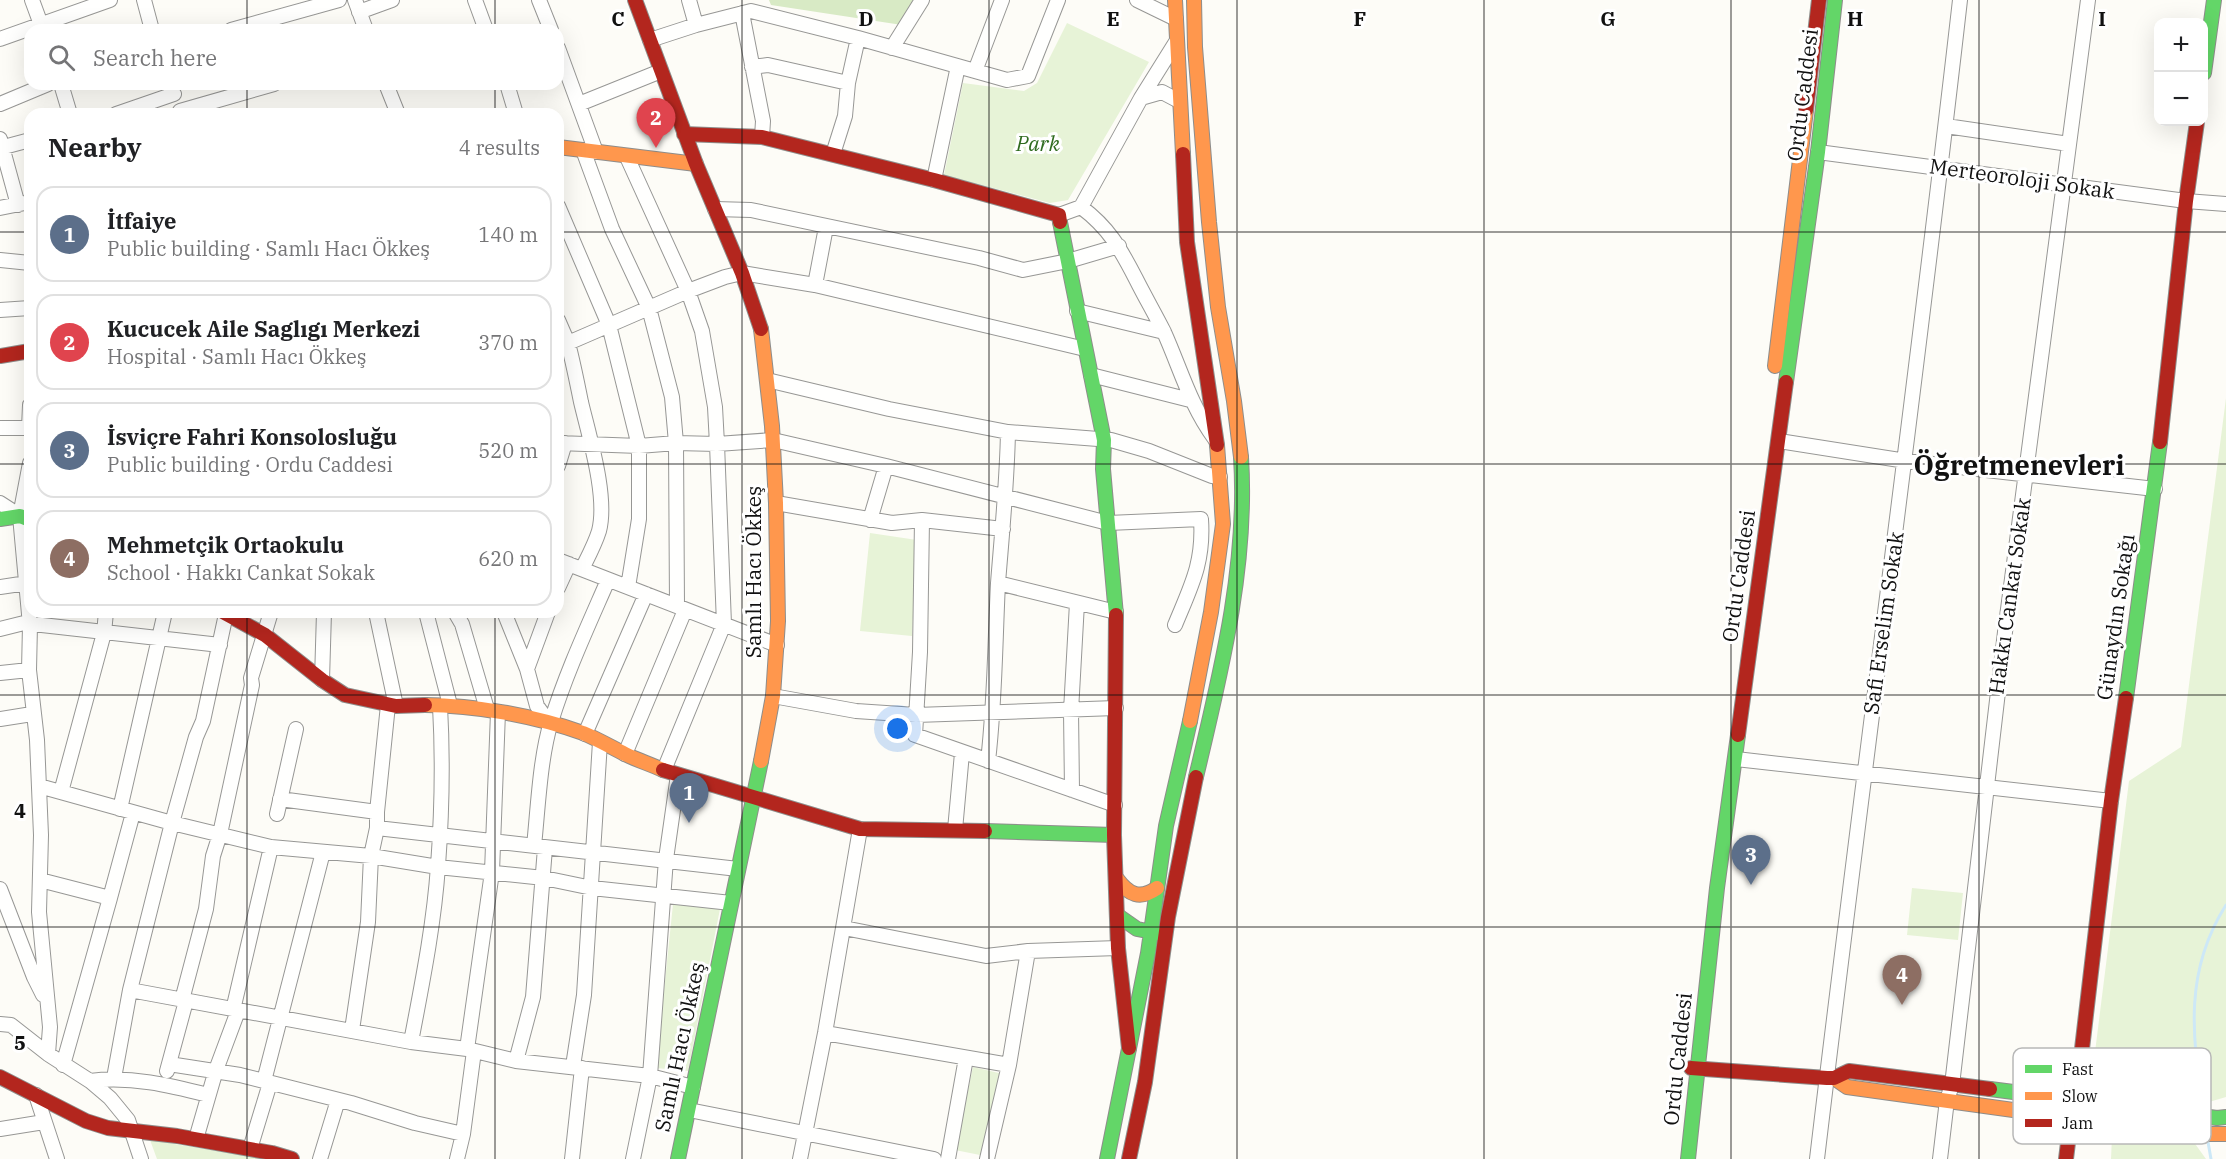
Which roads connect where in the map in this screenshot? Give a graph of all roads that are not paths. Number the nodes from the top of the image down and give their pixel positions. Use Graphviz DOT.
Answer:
graph roads {
  1 [pos="32,0"];
  2 [pos="110,0"];
  3 [pos="144,0"];
  4 [pos="339,0"];
  5 [pos="392,0"];
  6 [pos="475,0"];
  7 [pos="539,0"];
  8 [pos="635,0"];
  9 [pos="689,0"];
  10 [pos="922,0"];
  11 [pos="1002,0"];
  12 [pos="1058,0"];
  13 [pos="1175,0"];
  14 [pos="1194,0"];
  15 [pos="1819,0"];
  16 [pos="1835,0"];
  17 [pos="1960,0"];
  18 [pos="2088,0"];
  19 [pos="2214,0"];
  20 [pos="1144,2"];
  21 [pos="357,6"];
  22 [pos="747,8"];
  23 [pos="1176,19"];
  24 [pos="41,24"];
  25 [pos="50,24"];
  26 [pos="150,24"];
  27 [pos="253,24"];
  28 [pos="364,24"];
  29 [pos="484,24"];
  30 [pos="549,24"];
  31 [pos="696,25"];
  32 [pos="24,32"];
  33 [pos="858,38"];
  34 [pos="0,39"];
  35 [pos="650,40"];
  36 [pos="1176,42"];
  37 [pos="892,48"];
  38 [pos="564,64"];
  39 [pos="958,66"];
  40 [pos="752,67"];
  41 [pos="975,70"];
  42 [pos="661,71"];
  43 [pos="2204,72"];
  44 [pos="848,83"];
  45 [pos="34,90"];
  46 [pos="63,90"];
  47 [pos="170,90"];
  48 [pos="172,90"];
  49 [pos="254,90"];
  50 [pos="388,90"];
  51 [pos="509,90"];
  52 [pos="1141,98"];
  53 [pos="1179,101"];
  54 [pos="0,104"];
  55 [pos="579,104"];
  56 [pos="68,108"];
  57 [pos="129,108"];
  58 [pos="179,108"];
  59 [pos="194,108"];
  60 [pos="396,108"];
  61 [pos="514,108"];
  62 [pos="1946,126"];
  63 [pos="2196,126"];
  64 [pos="684,134"];
  65 [pos="762,137"];
  66 [pos="24,141"];
  67 [pos="2069,144"];
  68 [pos="1,145"];
  69 [pos="564,148"];
  70 [pos="590,151"];
  71 [pos="1818,152"];
  72 [pos="833,154"];
  73 [pos="627,157"];
  74 [pos="696,164"];
  75 [pos="1941,168"];
  76 [pos="934,180"];
  77 [pos="2064,184"];
  78 [pos="2186,201"];
  79 [pos="24,204"];
  80 [pos="2226,204"];
  81 [pos="1081,207"];
  82 [pos="0,208"];
  83 [pos="715,209"];
  84 [pos="1059,215"];
  85 [pos="564,220"];
  86 [pos="826,227"];
  87 [pos="1119,246"];
  88 [pos="0,260"];
  89 [pos="1068,261"];
  90 [pos="24,262"];
  91 [pos="742,273"];
  92 [pos="815,285"];
  93 [pos="688,291"];
  94 [pos="24,308"];
  95 [pos="649,308"];
  96 [pos="0,310"];
  97 [pos="1077,311"];
  98 [pos="609,325"];
  99 [pos="1164,332"];
  100 [pos="564,344"];
  101 [pos="564,347"];
  102 [pos="1085,349"];
  103 [pos="24,352"];
  104 [pos="0,356"];
  105 [pos="1091,375"];
  106 [pos="768,380"];
  107 [pos="1190,400"];
  108 [pos="0,428"];
  109 [pos="24,428"];
  110 [pos="1008,432"];
  111 [pos="773,440"];
  112 [pos="1104,440"];
  113 [pos="1216,441"];
  114 [pos="1779,441"];
  115 [pos="564,443"];
  116 [pos="676,443"];
  117 [pos="592,444"];
  118 [pos="717,444"];
  119 [pos="639,446"];
  120 [pos="1906,461"];
  121 [pos="886,466"];
  122 [pos="2026,475"];
  123 [pos="1220,477"];
  124 [pos="2155,489"];
  125 [pos="1006,497"];
  126 [pos="0,503"];
  127 [pos="776,503"];
  128 [pos="24,517"];
  129 [pos="24,518"];
  130 [pos="0,519"];
  131 [pos="870,520"];
  132 [pos="922,520"];
  133 [pos="1108,524"];
  134 [pos="1003,529"];
  135 [pos="564,562"];
  136 [pos="582,570"];
  137 [pos="608,580"];
  138 [pos="24,583"];
  139 [pos="999,583"];
  140 [pos="0,586"];
  141 [pos="628,587"];
  142 [pos="646,594"];
  143 [pos="1077,603"];
  144 [pos="681,608"];
  145 [pos="1116,612"];
  146 [pos="30,618"];
  147 [pos="105,618"];
  148 [pos="164,618"];
  149 [pos="224,618"];
  150 [pos="234,618"];
  151 [pos="269,618"];
  152 [pos="324,618"];
  153 [pos="377,618"];
  154 [pos="427,618"];
  155 [pos="458,618"];
  156 [pos="506,618"];
  157 [pos="546,618"];
  158 [pos="724,624"];
  159 [pos="30,625"];
  160 [pos="1175,625"];
  161 [pos="0,629"];
  162 [pos="104,633"];
  163 [pos="265,635"];
  164 [pos="160,637"];
  165 [pos="220,645"];
  166 [pos="777,645"];
  167 [pos="526,669"];
  168 [pos="29,670"];
  169 [pos="0,673"];
  170 [pos="322,680"];
  171 [pos="773,696"];
  172 [pos="392,705"];
  173 [pos="445,706"];
  174 [pos="1116,708"];
  175 [pos="493,710"];
  176 [pos="1071,711"];
  177 [pos="994,713"];
  178 [pos="32,714"];
  179 [pos="916,715"];
  180 [pos="0,718"];
  181 [pos="550,724"];
  182 [pos="296,729"];
  183 [pos="585,734"];
  184 [pos="600,742"];
  185 [pos="962,753"];
  186 [pos="625,754"];
  187 [pos="1736,759"];
  188 [pos="988,761"];
  189 [pos="664,770"];
  190 [pos="1864,772"];
  191 [pos="678,775"];
  192 [pos="39,786"];
  193 [pos="1986,787"];
  194 [pos="1072,790"];
  195 [pos="61,792"];
  196 [pos="754,797"];
  197 [pos="280,800"];
  198 [pos="2110,801"];
  199 [pos="1115,805"];
  200 [pos="127,811"];
  201 [pos="376,812"];
  202 [pos="277,814"];
  203 [pos="172,823"];
  204 [pos="377,828"];
  205 [pos="861,829"];
  206 [pos="955,830"];
  207 [pos="220,834"];
  208 [pos="439,834"];
  209 [pos="1114,835"];
  210 [pos="493,840"];
  211 [pos="271,847"];
  212 [pos="540,847"];
  213 [pos="592,851"];
  214 [pos="324,852"];
  215 [pos="371,856"];
  216 [pos="666,860"];
  217 [pos="438,867"];
  218 [pos="738,868"];
  219 [pos="492,872"];
  220 [pos="544,878"];
  221 [pos="1117,879"];
  222 [pos="40,880"];
  223 [pos="592,888"];
  224 [pos="1157,888"];
  225 [pos="0,889"];
  226 [pos="664,894"];
  227 [pos="110,898"];
  228 [pos="731,903"];
  229 [pos="1117,915"];
  230 [pos="844,928"];
  231 [pos="1151,932"];
  232 [pos="1166,934"];
  233 [pos="1118,948"];
  234 [pos="1028,951"];
  235 [pos="130,990"];
  236 [pos="184,1000"];
  237 [pos="46,1002"];
  238 [pos="236,1010"];
  239 [pos="279,1018"];
  240 [pos="0,1024"];
  241 [pos="352,1030"];
  242 [pos="825,1034"];
  243 [pos="411,1042"];
  244 [pos="1129,1048"];
  245 [pos="2082,1048"];
  246 [pos="470,1050"];
  247 [pos="48,1054"];
  248 [pos="966,1058"];
  249 [pos="516,1061"];
  250 [pos="169,1064"];
  251 [pos="63,1065"];
  252 [pos="1009,1065"];
  253 [pos="577,1067"];
  254 [pos="1696,1068"];
  255 [pos="216,1070"];
  256 [pos="650,1076"];
  257 [pos="0,1077"];
  258 [pos="114,1078"];
  259 [pos="1830,1078"];
  260 [pos="90,1081"];
  261 [pos="267,1082"];
  262 [pos="163,1084"];
  263 [pos="1952,1085"];
  264 [pos="693,1087"];
  265 [pos="2013,1092"];
  266 [pos="36,1095"];
  267 [pos="208,1095"];
  268 [pos="338,1100"];
  269 [pos="1947,1100"];
  270 [pos="689,1110"];
  271 [pos="2013,1110"];
  272 [pos="2211,1116"];
  273 [pos="2226,1117"];
  274 [pos="44,1122"];
  275 [pos="0,1129"];
  276 [pos="132,1131"];
  277 [pos="463,1134"];
  278 [pos="806,1134"];
  279 [pos="196,1139"];
  280 [pos="2068,1144"];
  281 [pos="250,1149"];
  282 [pos="57,1159"];
  283 [pos="141,1159"];
  284 [pos="292,1159"];
  285 [pos="320,1159"];
  286 [pos="456,1159"];
  287 [pos="573,1159"];
  288 [pos="633,1159"];
  289 [pos="678,1159"];
  290 [pos="800,1159"];
  291 [pos="934,1159"];
  292 [pos="948,1159"];
  293 [pos="987,1159"];
  294 [pos="1107,1159"];
  295 [pos="1129,1159"];
  296 [pos="1680,1159"];
  297 [pos="1688,1159"];
  298 [pos="1817,1159"];
  299 [pos="1940,1159"];
  300 [pos="2066,1159"];
  1 -- 24 [label="street"];
  2 -- 25 [label="street"];
  3 -- 26 [label="street"];
  4 -- 27 [label="street"];
  5 -- 21 [label="street"];
  6 -- 29 [label="street"];
  7 -- 30 [label="street"];
  8 -- 35 [label="street, Samlı Hacı Ökkeş"];
  9 -- 31 [label="street"];
  10 -- 37 [label="street"];
  11 -- 41 [label="street"];
  12 -- 41 [label="street"];
  13 -- 23 [label="street"];
  14 -- 232 [label="street"];
  15 -- 254 [label="street, Ordu Caddesi"];
  16 -- 71 [label="street, Ordu Caddesi"];
  17 -- 62 [label="street, Safi Erselim Sokak"];
  18 -- 67 [label="street, Hakkı Cankat Sokak"];
  19 -- 43 [label="street"];
  20 -- 23 [label="street"];
  21 -- 28 [label="street"];
  22 -- 31 [label="street"];
  22 -- 33 [label="street"];
  22 -- 40 [label="street"];
  23 -- 36 [label="street"];
  31 -- 35 [label="street"];
  32 -- 34 [label="street"];
  33 -- 37 [label="street"];
  33 -- 44 [label="street"];
  35 -- 42 [label="street, Samlı Hacı Ökkeş"];
  36 -- 52 [label="street"];
  36 -- 53 [label="street"];
  37 -- 39 [label="street"];
  38 -- 55 [label="street"];
  39 -- 41 [label="street"];
  39 -- 76 [label="street"];
  40 -- 44 [label="street"];
  40 -- 65 [label="street"];
  42 -- 55 [label="street"];
  42 -- 64 [label="street, Samlı Hacı Ökkeş"];
  44 -- 72 [label="street"];
  45 -- 54 [label="street"];
  46 -- 56 [label="street"];
  47 -- 57 [label="street"];
  48 -- 58 [label="street"];
  49 -- 59 [label="street"];
  50 -- 60 [label="street"];
  51 -- 61 [label="street"];
  52 -- 53 [label="street"];
  52 -- 81 [label="street"];
  53 -- 113 [label="street"];
  55 -- 70 [label="street"];
  62 -- 67 [label="street"];
  62 -- 75 [label="street, Safi Erselim Sokak"];
  63 -- 78 [label="street, Günaydın Sokağı"];
  64 -- 65 [label="street"];
  64 -- 74 [label="street, Samlı Hacı Ökkeş"];
  65 -- 72 [label="street"];
  66 -- 68 [label="street"];
  67 -- 77 [label="street, Hakkı Cankat Sokak"];
  68 -- 79 [label="street"];
  69 -- 70 [label="street"];
  70 -- 73 [label="street"];
  70 -- 95 [label="street"];
  71 -- 75 [label="street, Merteoroloji Sokak"];
  71 -- 114 [label="street, Ordu Caddesi"];
  72 -- 76 [label="street"];
  73 -- 74 [label="street"];
  73 -- 93 [label="street"];
  74 -- 83 [label="street, Samlı Hacı Ökkeş"];
  75 -- 77 [label="street, Merteoroloji Sokak"];
  75 -- 120 [label="street, Safi Erselim Sokak"];
  76 -- 84 [label="street"];
  77 -- 78 [label="street, Merteoroloji Sokak"];
  77 -- 122 [label="street, Hakkı Cankat Sokak"];
  78 -- 80 [label="street, Merteoroloji Sokak"];
  78 -- 124 [label="street, Günaydın Sokağı"];
  79 -- 82 [label="street"];
  81 -- 84 [label="street"];
  81 -- 87 [label="street"];
  83 -- 86 [label="street"];
  83 -- 91 [label="street, Samlı Hacı Ökkeş"];
  84 -- 89 [label="street"];
  85 -- 98 [label="street"];
  86 -- 89 [label="street"];
  86 -- 92 [label="street"];
  87 -- 89 [label="street"];
  87 -- 99 [label="street"];
  88 -- 90 [label="street"];
  89 -- 97 [label="street"];
  91 -- 92 [label="street"];
  91 -- 93 [label="street"];
  91 -- 106 [label="street, Samlı Hacı Ökkeş"];
  92 -- 102 [label="street"];
  93 -- 95 [label="street"];
  93 -- 118 [label="street"];
  94 -- 96 [label="street"];
  95 -- 98 [label="street"];
  95 -- 116 [label="street"];
  97 -- 99 [label="street"];
  97 -- 102 [label="street"];
  98 -- 100 [label="street"];
  98 -- 119 [label="street"];
  99 -- 107 [label="street"];
  101 -- 117 [label="street"];
  102 -- 105 [label="street"];
  103 -- 104 [label="street"];
  105 -- 107 [label="street"];
  105 -- 112 [label="street"];
  106 -- 110 [label="street"];
  106 -- 111 [label="street, Samlı Hacı Ökkeş"];
  107 -- 113 [label="street"];
  108 -- 109 [label="street"];
  110 -- 112 [label="street"];
  110 -- 125 [label="street"];
  111 -- 118 [label="street"];
  111 -- 121 [label="street"];
  111 -- 127 [label="street, Samlı Hacı Ökkeş"];
  112 -- 123 [label="street"];
  112 -- 133 [label="street"];
  113 -- 123 [label="street"];
  114 -- 120 [label="street"];
  114 -- 187 [label="street, Ordu Caddesi"];
  115 -- 117 [label="street"];
  116 -- 118 [label="street"];
  116 -- 119 [label="street"];
  116 -- 144 [label="street"];
  117 -- 119 [label="street"];
  117 -- 136 [label="street"];
  118 -- 158 [label="street"];
  119 -- 141 [label="street"];
  120 -- 122 [label="street"];
  120 -- 190 [label="street, Safi Erselim Sokak"];
  121 -- 125 [label="street"];
  121 -- 131 [label="street"];
  122 -- 124 [label="street"];
  122 -- 193 [label="street, Hakkı Cankat Sokak"];
  123 -- 224 [label="street"];
  124 -- 198 [label="street, Günaydın Sokağı"];
  125 -- 133 [label="street"];
  125 -- 134 [label="street"];
  126 -- 128 [label="street"];
  127 -- 131 [label="street"];
  127 -- 166 [label="street, Samlı Hacı Ökkeş"];
  129 -- 130 [label="street"];
  131 -- 132 [label="street"];
  132 -- 134 [label="street"];
  132 -- 179 [label="street"];
  133 -- 145 [label="street"];
  133 -- 160 [label="street"];
  134 -- 139 [label="street"];
  135 -- 136 [label="street"];
  136 -- 137 [label="street"];
  137 -- 141 [label="street"];
  137 -- 181 [label="street"];
  138 -- 140 [label="street"];
  139 -- 143 [label="street"];
  139 -- 177 [label="street"];
  141 -- 142 [label="street"];
  142 -- 144 [label="street"];
  142 -- 183 [label="street"];
  143 -- 145 [label="street"];
  143 -- 176 [label="street"];
  144 -- 158 [label="street"];
  144 -- 186 [label="street"];
  145 -- 174 [label="street"];
  146 -- 159 [label="street"];
  147 -- 162 [label="street"];
  148 -- 164 [label="street"];
  149 -- 165 [label="street"];
  150 -- 163 [label="street"];
  151 -- 163 [label="street"];
  152 -- 170 [label="street"];
  153 -- 172 [label="street"];
  154 -- 173 [label="street"];
  155 -- 175 [label="street"];
  156 -- 167 [label="street"];
  157 -- 167 [label="street"];
  158 -- 166 [label="street"];
  158 -- 189 [label="street"];
  159 -- 161 [label="street"];
  159 -- 162 [label="street"];
  159 -- 168 [label="street"];
  162 -- 164 [label="street"];
  162 -- 195 [label="street"];
  163 -- 170 [label="street"];
  163 -- 207 [label="street"];
  164 -- 165 [label="street"];
  164 -- 200 [label="street"];
  165 -- 203 [label="street"];
  166 -- 171 [label="street, Samlı Hacı Ökkeş"];
  167 -- 181 [label="street"];
  168 -- 169 [label="street"];
  168 -- 178 [label="street"];
  170 -- 172 [label="street"];
  171 -- 179 [label="street"];
  171 -- 196 [label="street, Samlı Hacı Ökkeş"];
  172 -- 173 [label="street"];
  172 -- 201 [label="street"];
  173 -- 175 [label="street"];
  173 -- 208 [label="street"];
  174 -- 176 [label="street"];
  174 -- 199 [label="street"];
  175 -- 181 [label="street"];
  175 -- 210 [label="street"];
  176 -- 177 [label="street"];
  176 -- 194 [label="street"];
  177 -- 179 [label="street"];
  177 -- 188 [label="street"];
  178 -- 180 [label="street"];
  178 -- 192 [label="street"];
  179 -- 185 [label="street"];
  181 -- 183 [label="street"];
  181 -- 212 [label="street"];
  182 -- 197 [label="street"];
  183 -- 184 [label="street"];
  184 -- 186 [label="street"];
  184 -- 213 [label="street"];
  185 -- 188 [label="street"];
  185 -- 206 [label="street"];
  186 -- 189 [label="street"];
  187 -- 190 [label="street"];
  187 -- 254 [label="street, Ordu Caddesi"];
  188 -- 194 [label="street"];
  189 -- 191 [label="street"];
  190 -- 193 [label="street"];
  190 -- 259 [label="street, Safi Erselim Sokak"];
  191 -- 196 [label="street"];
  191 -- 216 [label="street"];
  192 -- 195 [label="street"];
  192 -- 222 [label="street"];
  193 -- 198 [label="street"];
  193 -- 263 [label="street, Hakkı Cankat Sokak"];
  194 -- 199 [label="street"];
  195 -- 200 [label="street"];
  196 -- 205 [label="street"];
  196 -- 218 [label="street, Samlı Hacı Ökkeş"];
  197 -- 201 [label="street"];
  197 -- 202 [label="street"];
  198 -- 245 [label="street, Günaydın Sokağı"];
  199 -- 209 [label="street"];
  200 -- 203 [label="street"];
  200 -- 227 [label="street"];
  201 -- 204 [label="street"];
  203 -- 207 [label="street"];
  203 -- 235 [label="street"];
  204 -- 208 [label="street"];
  204 -- 215 [label="street"];
  205 -- 206 [label="street"];
  205 -- 230 [label="street"];
  206 -- 209 [label="street"];
  207 -- 211 [label="street"];
  207 -- 236 [label="street"];
  208 -- 210 [label="street"];
  208 -- 217 [label="street"];
  209 -- 221 [label="street"];
  210 -- 212 [label="street"];
  210 -- 219 [label="street"];
  211 -- 214 [label="street"];
  211 -- 238 [label="street"];
  212 -- 213 [label="street"];
  212 -- 220 [label="street"];
  213 -- 216 [label="street"];
  213 -- 223 [label="street"];
  214 -- 215 [label="street"];
  214 -- 239 [label="street"];
  215 -- 217 [label="street"];
  215 -- 241 [label="street"];
  216 -- 218 [label="street"];
  216 -- 226 [label="street"];
  217 -- 219 [label="street"];
  217 -- 243 [label="street"];
  218 -- 228 [label="street, Samlı Hacı Ökkeş"];
  219 -- 220 [label="street"];
  219 -- 246 [label="street"];
  220 -- 223 [label="street"];
  220 -- 249 [label="street"];
  221 -- 224 [label="street"];
  221 -- 229 [label="street"];
  222 -- 227 [label="street"];
  222 -- 237 [label="street"];
  223 -- 226 [label="street"];
  223 -- 253 [label="street"];
  224 -- 231 [label="street"];
  225 -- 237 [label="street"];
  226 -- 228 [label="street"];
  226 -- 256 [label="street"];
  227 -- 251 [label="street"];
  228 -- 264 [label="street, Samlı Hacı Ökkeş"];
  229 -- 231 [label="street"];
  229 -- 233 [label="street"];
  230 -- 234 [label="street"];
  230 -- 242 [label="street"];
  231 -- 232 [label="street"];
  231 -- 244 [label="street"];
  232 -- 295 [label="street"];
  233 -- 234 [label="street"];
  233 -- 244 [label="street"];
  234 -- 252 [label="street"];
  235 -- 236 [label="street"];
  235 -- 258 [label="street"];
  236 -- 238 [label="street"];
  236 -- 250 [label="street"];
  237 -- 247 [label="street"];
  238 -- 239 [label="street"];
  238 -- 255 [label="street"];
  239 -- 241 [label="street"];
  239 -- 261 [label="street"];
  240 -- 247 [label="street"];
  241 -- 243 [label="street"];
  242 -- 248 [label="street"];
  242 -- 278 [label="street"];
  243 -- 246 [label="street"];
  244 -- 294 [label="street"];
  246 -- 249 [label="street"];
  246 -- 277 [label="street"];
  247 -- 251 [label="street"];
  248 -- 252 [label="street"];
  248 -- 292 [label="street"];
  249 -- 253 [label="street"];
  250 -- 255 [label="street"];
  250 -- 262 [label="street"];
  251 -- 260 [label="street"];
  252 -- 293 [label="street"];
  253 -- 256 [label="street"];
  253 -- 287 [label="street"];
  254 -- 259 [label="street"];
  254 -- 296 [label="street, Ordu Caddesi"];
  254 -- 297 [label="street, Ordu Caddesi"];
  255 -- 261 [label="street"];
  255 -- 267 [label="street"];
  256 -- 264 [label="street"];
  256 -- 288 [label="street"];
  257 -- 266 [label="street"];
  258 -- 260 [label="street"];
  258 -- 262 [label="street"];
  259 -- 263 [label="street"];
  259 -- 269 [label="street"];
  259 -- 298 [label="street, Safi Erselim Sokak"];
  260 -- 276 [label="street"];
  261 -- 268 [label="street"];
  261 -- 281 [label="street"];
  262 -- 267 [label="street"];
  263 -- 265 [label="street"];
  263 -- 269 [label="street, Hakkı Cankat Sokak"];
  264 -- 270 [label="street, Samlı Hacı Ökkeş"];
  266 -- 274 [label="street"];
  266 -- 276 [label="street"];
  267 -- 279 [label="street"];
  268 -- 277 [label="street"];
  268 -- 285 [label="street"];
  269 -- 271 [label="street"];
  269 -- 299 [label="street, Hakkı Cankat Sokak"];
  270 -- 278 [label="street"];
  270 -- 289 [label="street, Samlı Hacı Ökkeş"];
  272 -- 273 [label="street"];
  274 -- 275 [label="street"];
  274 -- 282 [label="street"];
  276 -- 279 [label="street"];
  276 -- 283 [label="street"];
  277 -- 286 [label="street"];
  278 -- 290 [label="street"];
  278 -- 291 [label="street"];
  279 -- 281 [label="street"];
  280 -- 300 [label="street, Günaydın Sokağı"];
  281 -- 284 [label="street"];
}
